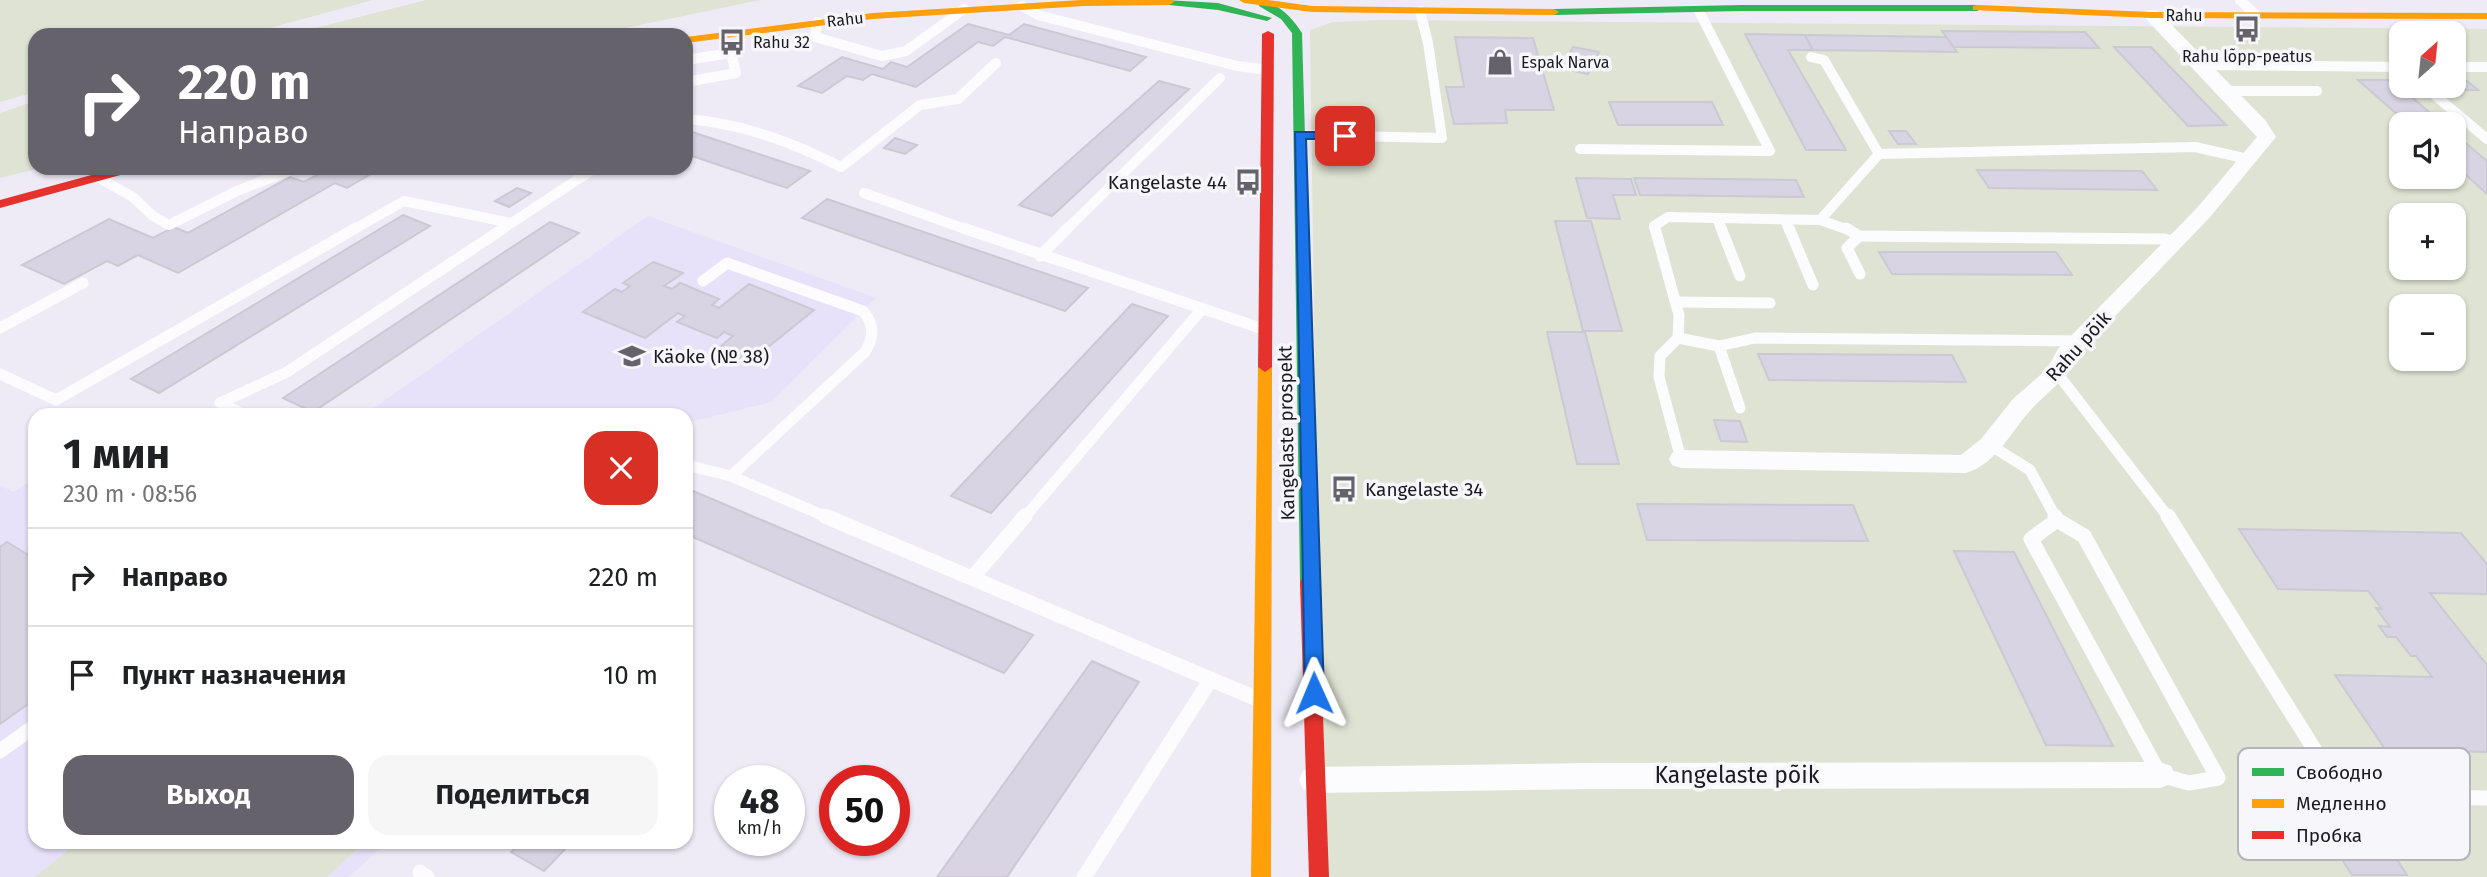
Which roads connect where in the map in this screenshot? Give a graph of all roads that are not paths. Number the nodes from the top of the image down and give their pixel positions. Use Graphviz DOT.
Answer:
graph roads {
  1 [pos="1175,0"];
  2 [pos="1244,0"];
  3 [pos="2240,0"];
  4 [pos="1263,4"];
  5 [pos="1872,4"];
  6 [pos="1022,6"];
  7 [pos="1219,6"];
  8 [pos="1667,6"];
  9 [pos="964,9"];
  10 [pos="1420,10"];
  11 [pos="1699,11"];
  12 [pos="1317,15"];
  13 [pos="2152,15"];
  14 [pos="2257,16"];
  15 [pos="2487,16"];
  16 [pos="817,22"];
  17 [pos="1287,23"];
  18 [pos="1268,34"];
  19 [pos="693,39"];
  20 [pos="1811,57"];
  21 [pos="693,59"];
  22 [pos="996,63"];
  23 [pos="2201,65"];
  24 [pos="2389,67"];
  25 [pos="2466,67"];
  26 [pos="2487,67"];
  27 [pos="1269,70"];
  28 [pos="1220,78"];
  29 [pos="693,81"];
  30 [pos="2226,91"];
  31 [pos="2317,91"];
  32 [pos="2438,98"];
  33 [pos="693,119"];
  34 [pos="1300,135"];
  35 [pos="2487,139"];
  36 [pos="1580,149"];
  37 [pos="1879,154"];
  38 [pos="2248,159"];
  39 [pos="105,175"];
  40 [pos="278,175"];
  41 [pos="584,175"];
  42 [pos="97,177"];
  43 [pos="864,193"];
  44 [pos="0,204"];
  45 [pos="1717,218"];
  46 [pos="1785,220"];
  47 [pos="1820,220"];
  48 [pos="511,223"];
  49 [pos="1859,236"];
  50 [pos="2176,242"];
  51 [pos="1040,256"];
  52 [pos="1860,274"];
  53 [pos="1740,276"];
  54 [pos="703,281"];
  55 [pos="83,283"];
  56 [pos="1813,285"];
  57 [pos="1676,302"];
  58 [pos="1770,303"];
  59 [pos="1202,309"];
  60 [pos="0,328"];
  61 [pos="1266,330"];
  62 [pos="1678,338"];
  63 [pos="2082,341"];
  64 [pos="1719,346"];
  65 [pos="2057,373"];
  66 [pos="0,374"];
  67 [pos="230,408"];
  68 [pos="1740,408"];
  69 [pos="1990,445"];
  70 [pos="1681,459"];
  71 [pos="693,467"];
  72 [pos="731,476"];
  73 [pos="2057,520"];
  74 [pos="972,578"];
  75 [pos="1211,678"];
  76 [pos="1262,700"];
  77 [pos="28,731"];
  78 [pos="2314,748"];
  79 [pos="0,751"];
  80 [pos="2160,775"];
  81 [pos="1314,780"];
  82 [pos="1083,877"];
  83 [pos="1261,877"];
  84 [pos="1319,877"];
  1 -- 6 [label="main road, Rahu"];
  1 -- 7 [label="main road, Rahu"];
  2 -- 4 [label="main road, Rahu"];
  3 -- 14 [label="lane"];
  4 -- 12 [label="main road, Rahu"];
  4 -- 17 [label="main road"];
  5 -- 11 [label="main road, Rahu"];
  5 -- 13 [label="main road, Rahu"];
  6 -- 9 [label="main road, Rahu"];
  6 -- 27 [label="lane"];
  7 -- 17 [label="main road, Rahu"];
  7 -- 18 [label="main road"];
  8 -- 10 [label="main road, Rahu"];
  8 -- 11 [label="main road, Rahu"];
  9 -- 16 [label="main road, Rahu"];
  9 -- 16 [label="lane"];
  10 -- 12 [label="main road, Rahu"];
  10 -- 34 [label="lane"];
  11 -- 36 [label="lane"];
  12 -- 17 [label="main road"];
  13 -- 14 [label="main road, Rahu"];
  13 -- 23 [label="street, Rahu põik"];
  14 -- 15 [label="main road, Rahu"];
  16 -- 19 [label="main road, Rahu"];
  17 -- 18 [label="main road"];
  17 -- 34 [label="main road, Kangelaste prospekt"];
  18 -- 27 [label="main road, Kangelaste prospekt"];
  20 -- 37 [label="lane"];
  21 -- 29 [label="lane"];
  22 -- 33 [label="lane"];
  23 -- 24 [label="lane"];
  23 -- 30 [label="street, Rahu põik"];
  25 -- 26 [label="lane"];
  27 -- 61 [label="main road, Kangelaste prospekt"];
  28 -- 51 [label="lane"];
  30 -- 31 [label="lane"];
  30 -- 38 [label="street, Rahu põik"];
  32 -- 35 [label="lane"];
  34 -- 81 [label="main road, Kangelaste prospekt"];
  37 -- 38 [label="lane"];
  37 -- 47 [label="lane"];
  38 -- 50 [label="street, Rahu põik"];
  39 -- 42 [label="main road"];
  40 -- 42 [label="lane"];
  41 -- 48 [label="lane"];
  42 -- 44 [label="main road"];
  43 -- 51 [label="lane"];
  45 -- 46 [label="lane"];
  45 -- 53 [label="lane"];
  45 -- 57 [label="lane"];
  46 -- 47 [label="lane"];
  46 -- 56 [label="lane"];
  47 -- 49 [label="lane"];
  48 -- 66 [label="lane"];
  48 -- 67 [label="lane"];
  49 -- 50 [label="lane"];
  49 -- 52 [label="lane"];
  50 -- 63 [label="street, Rahu põik"];
  51 -- 59 [label="lane"];
  54 -- 72 [label="lane"];
  55 -- 60 [label="lane"];
  57 -- 58 [label="lane"];
  57 -- 62 [label="lane"];
  59 -- 61 [label="lane"];
  59 -- 74 [label="lane"];
  61 -- 76 [label="main road, Kangelaste prospekt"];
  62 -- 64 [label="lane"];
  62 -- 70 [label="lane"];
  63 -- 64 [label="lane"];
  63 -- 65 [label="street, Rahu põik"];
  64 -- 68 [label="lane"];
  65 -- 69 [label="street, Rahu põik"];
  65 -- 78 [label="lane"];
  69 -- 70 [label="street, Rahu põik"];
  69 -- 73 [label="lane"];
  71 -- 72 [label="lane"];
  72 -- 74 [label="lane"];
  73 -- 80 [label="lane"];
  73 -- 80 [label="lane"];
  74 -- 75 [label="lane"];
  75 -- 76 [label="lane"];
  75 -- 82 [label="lane"];
  76 -- 83 [label="main road, Kangelaste prospekt"];
  77 -- 79 [label="lane"];
  80 -- 81 [label="street, Kangelaste põik"];
  81 -- 84 [label="main road, Kangelaste prospekt"];
}
